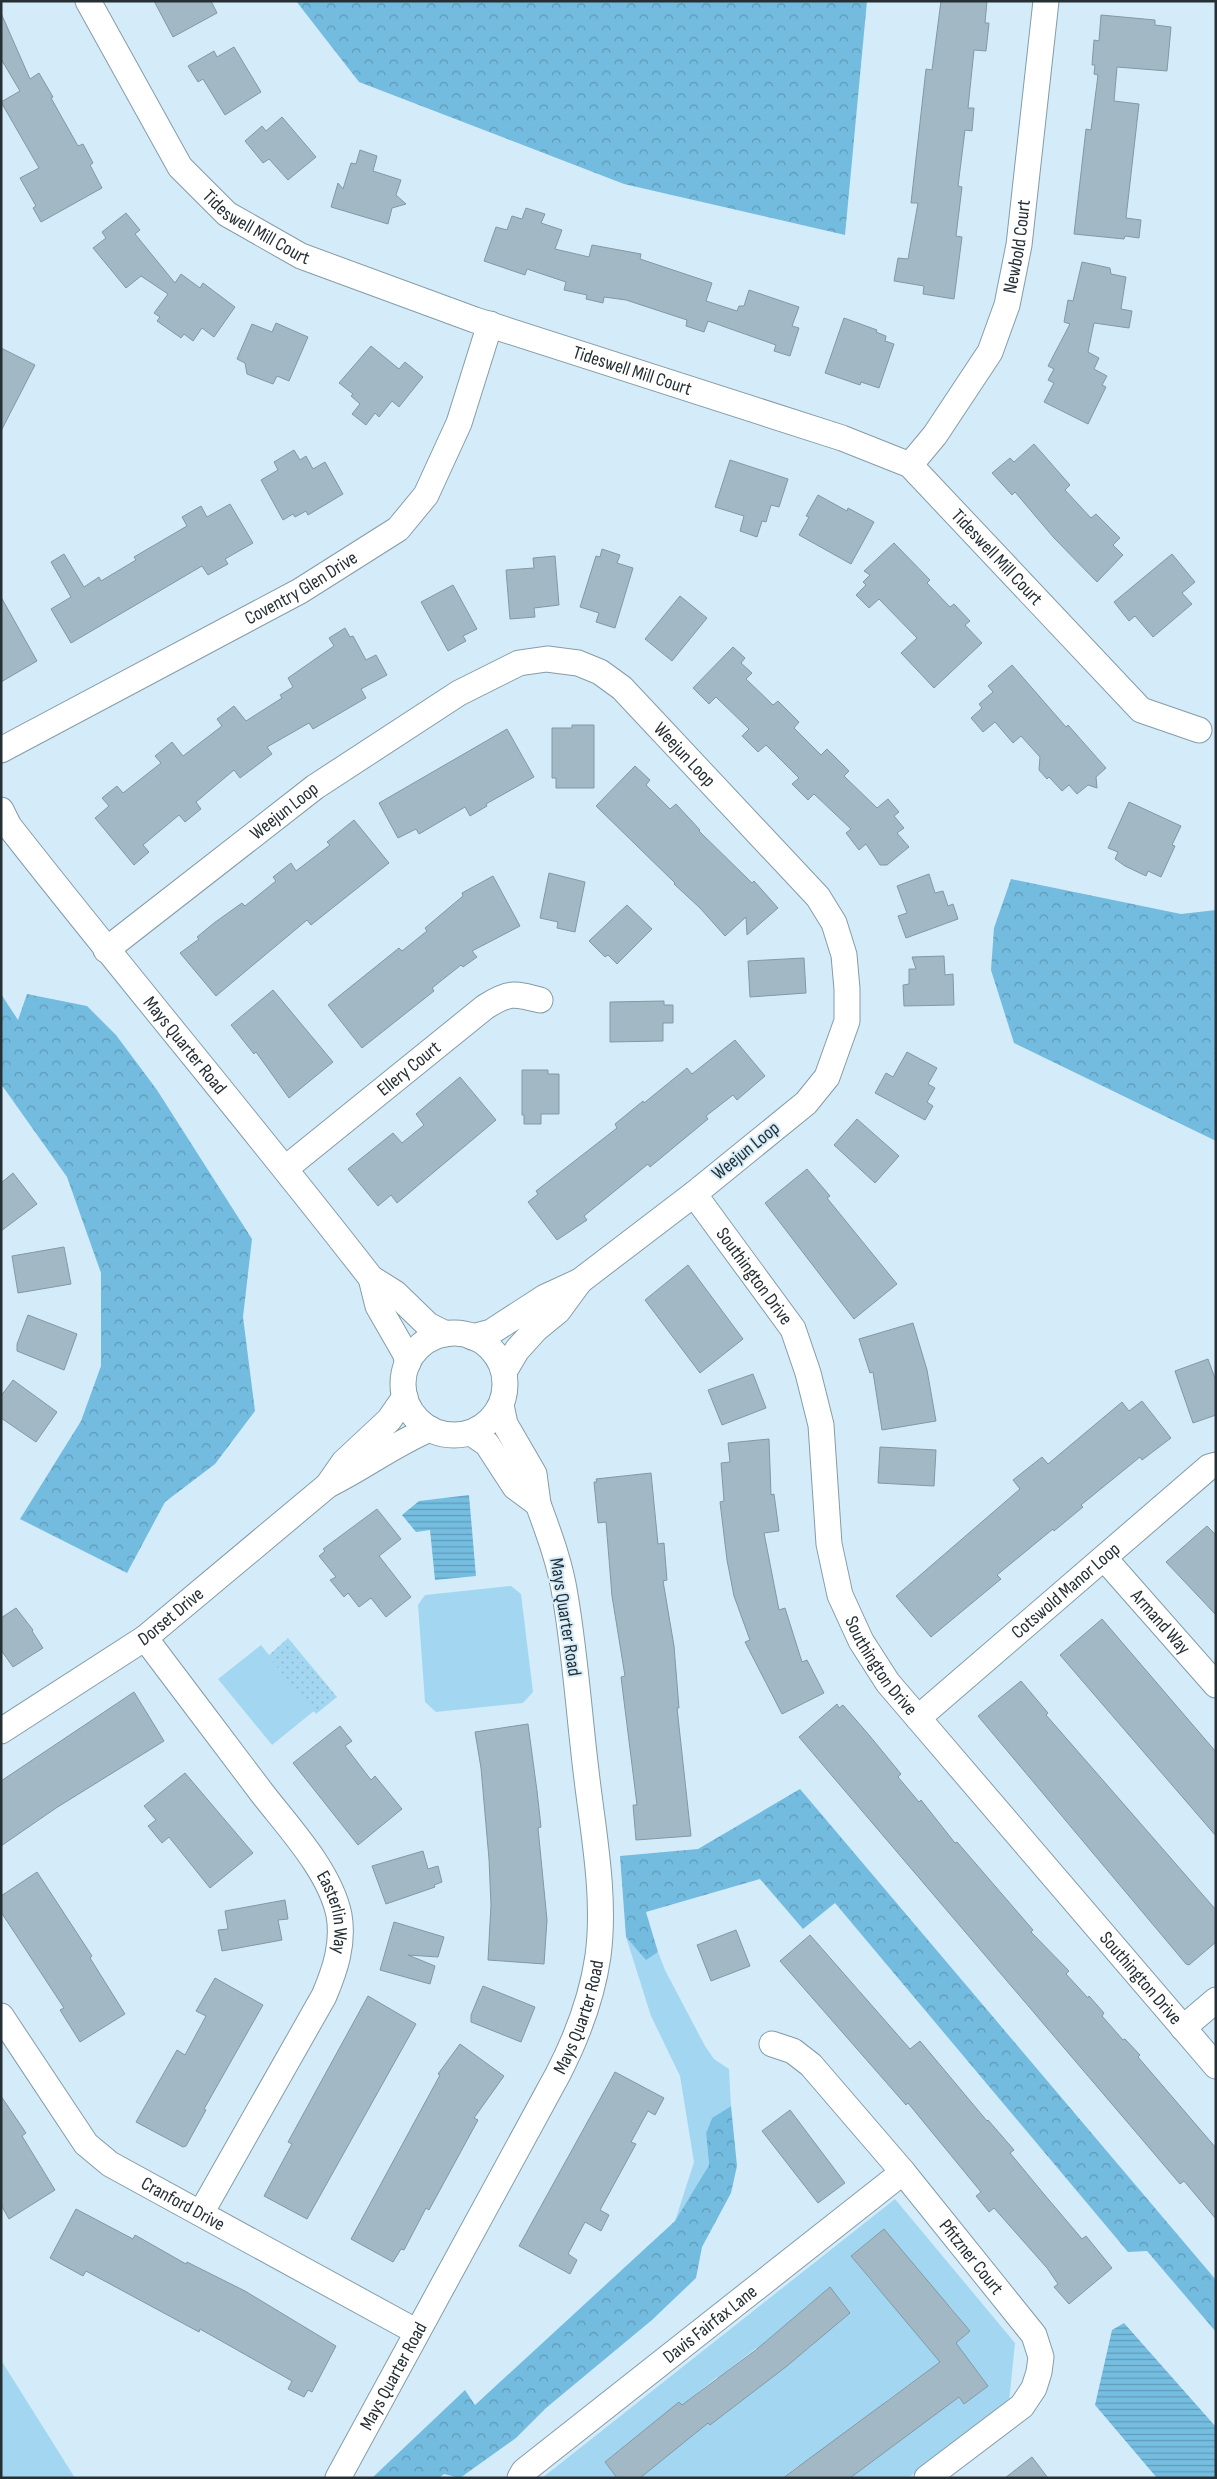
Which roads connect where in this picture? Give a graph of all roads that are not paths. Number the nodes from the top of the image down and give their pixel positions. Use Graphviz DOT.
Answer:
graph roads {
  1 [pos="88,1"];
  2 [pos="1046,1"];
  3 [pos="490,324"];
  4 [pos="910,465"];
  5 [pos="1200,730"];
  6 [pos="1,750"];
  7 [pos="1,810"];
  8 [pos="106,950"];
  9 [pos="540,1000"];
  10 [pos="286,1168"];
  11 [pos="694,1194"];
  12 [pos="371,1278"];
  13 [pos="580,1281"];
  14 [pos="446,1334"];
  15 [pos="472,1337"];
  16 [pos="408,1363"];
  17 [pos="504,1372"];
  18 [pos="405,1396"];
  19 [pos="501,1405"];
  20 [pos="430,1429"];
  21 [pos="471,1433"];
  22 [pos="1216,1465"];
  23 [pos="328,1485"];
  24 [pos="538,1504"];
  25 [pos="1105,1559"];
  26 [pos="145,1638"];
  27 [pos="1216,1686"];
  28 [pos="918,1718"];
  29 [pos="1,1730"];
  30 [pos="1216,2000"];
  31 [pos="1,2016"];
  32 [pos="1183,2028"];
  33 [pos="772,2044"];
  34 [pos="1216,2066"];
  35 [pos="903,2172"];
  36 [pos="201,2213"];
  37 [pos="417,2332"];
  38 [pos="338,2478"];
  39 [pos="520,2478"];
  40 [pos="926,2478"];
  1 -- 3 [label="street, Tideswell Mill Court"];
  2 -- 4 [label="street, Newbold Court"];
  3 -- 4 [label="street, Tideswell Mill Court"];
  3 -- 6 [label="street, Coventry Glen Drive"];
  4 -- 5 [label="street, Tideswell Mill Court"];
  7 -- 8 [label="street, Mays Quarter Road"];
  8 -- 10 [label="street, Mays Quarter Road"];
  8 -- 11 [label="street, Weejun Loop"];
  9 -- 10 [label="street, Ellery Court"];
  10 -- 12 [label="street, Mays Quarter Road"];
  11 -- 13 [label="street, Weejun Loop"];
  11 -- 28 [label="street, Southington Drive"];
  12 -- 14 [label="street, Mays Quarter Road"];
  12 -- 16 [label="street, Mays Quarter Road"];
  13 -- 15 [label="street, Weejun Loop"];
  13 -- 17 [label="street, Weejun Loop"];
  14 -- 15 [label="street, Mays Quarter Road"];
  14 -- 16 [label="street"];
  15 -- 17 [label="street, Mays Quarter Road"];
  16 -- 18 [label="street"];
  17 -- 19 [label="street, Mays Quarter Road"];
  18 -- 20 [label="street"];
  18 -- 23 [label="street, Dorset Drive"];
  19 -- 21 [label="street"];
  19 -- 24 [label="street, Mays Quarter Road"];
  20 -- 21 [label="street"];
  20 -- 23 [label="street, Dorset Drive"];
  21 -- 24 [label="street"];
  22 -- 25 [label="street, Cotswold Manor Loop"];
  23 -- 26 [label="street, Dorset Drive"];
  24 -- 37 [label="street, Mays Quarter Road"];
  25 -- 27 [label="street, Armand Way"];
  25 -- 28 [label="street, Cotswold Manor Loop"];
  26 -- 29 [label="street, Dorset Drive"];
  26 -- 36 [label="street, Easterlin Way"];
  28 -- 32 [label="street, Southington Drive"];
  30 -- 32 [label="street"];
  31 -- 36 [label="street, Cranford Drive"];
  32 -- 34 [label="street, Southington Drive"];
  33 -- 35 [label="street, Pfitzner Court"];
  35 -- 39 [label="street, Davis Fairfax Lane"];
  35 -- 40 [label="street, Pfitzner Court"];
  36 -- 37 [label="street, Cranford Drive"];
  37 -- 38 [label="street, Mays Quarter Road"];
}
